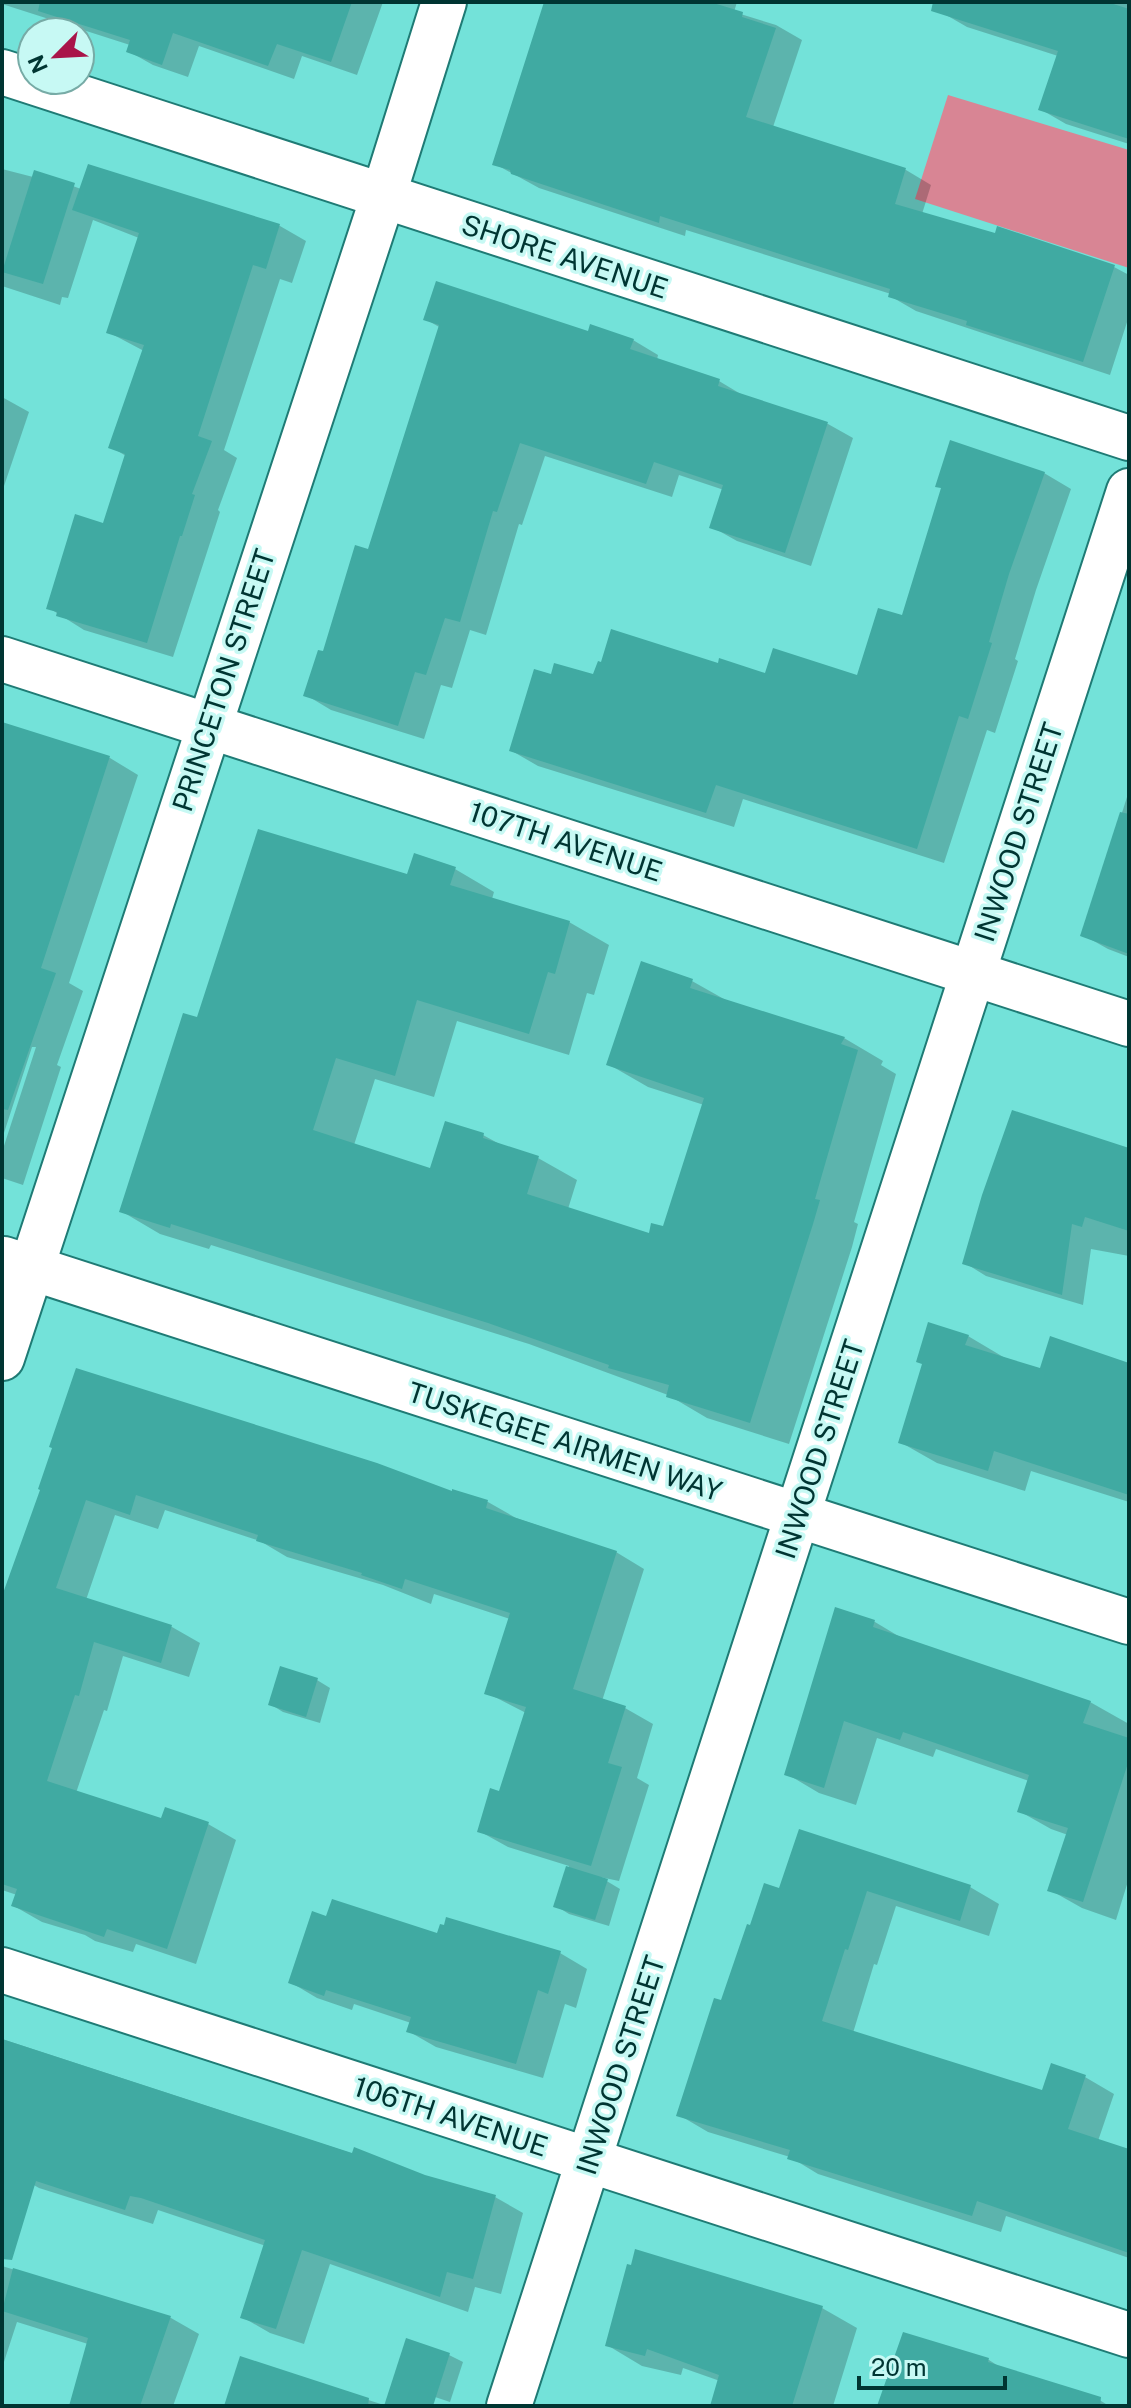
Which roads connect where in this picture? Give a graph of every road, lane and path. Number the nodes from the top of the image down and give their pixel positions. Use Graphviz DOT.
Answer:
graph roads {
  1 [pos="444,2"];
  2 [pos="2,72"];
  3 [pos="383,197"];
  4 [pos="1129,438"];
  5 [pos="1129,491"];
  6 [pos="2,659"];
  7 [pos="208,725"];
  8 [pos="973,974"];
  9 [pos="1129,1024"];
  10 [pos="17,1263"];
  11 [pos="2,1358"];
  12 [pos="797,1516"];
  13 [pos="1129,1622"];
  14 [pos="2,1970"];
  15 [pos="589,2160"];
  16 [pos="1129,2335"];
  17 [pos="509,2406"];
  1 -- 3 [label="street, PRINCETON STREET"];
  2 -- 3 [label="street, SHORE AVENUE"];
  3 -- 4 [label="street, SHORE AVENUE"];
  3 -- 7 [label="street, PRINCETON STREET"];
  5 -- 8 [label="street, INWOOD STREET"];
  6 -- 7 [label="street, 107TH AVENUE"];
  7 -- 8 [label="street, 107TH AVENUE"];
  7 -- 10 [label="street, PRINCETON STREET"];
  8 -- 9 [label="street, 107TH AVENUE"];
  8 -- 12 [label="street, INWOOD STREET"];
  10 -- 11 [label="street, PRINCETON STREET"];
  10 -- 12 [label="street, TUSKEGEE AIRMEN WAY"];
  12 -- 13 [label="street, TUSKEGEE AIRMEN WAY"];
  12 -- 15 [label="street, INWOOD STREET"];
  14 -- 15 [label="street, 106TH AVENUE"];
  15 -- 16 [label="street, 106TH AVENUE"];
  15 -- 17 [label="street, INWOOD STREET"];
}
